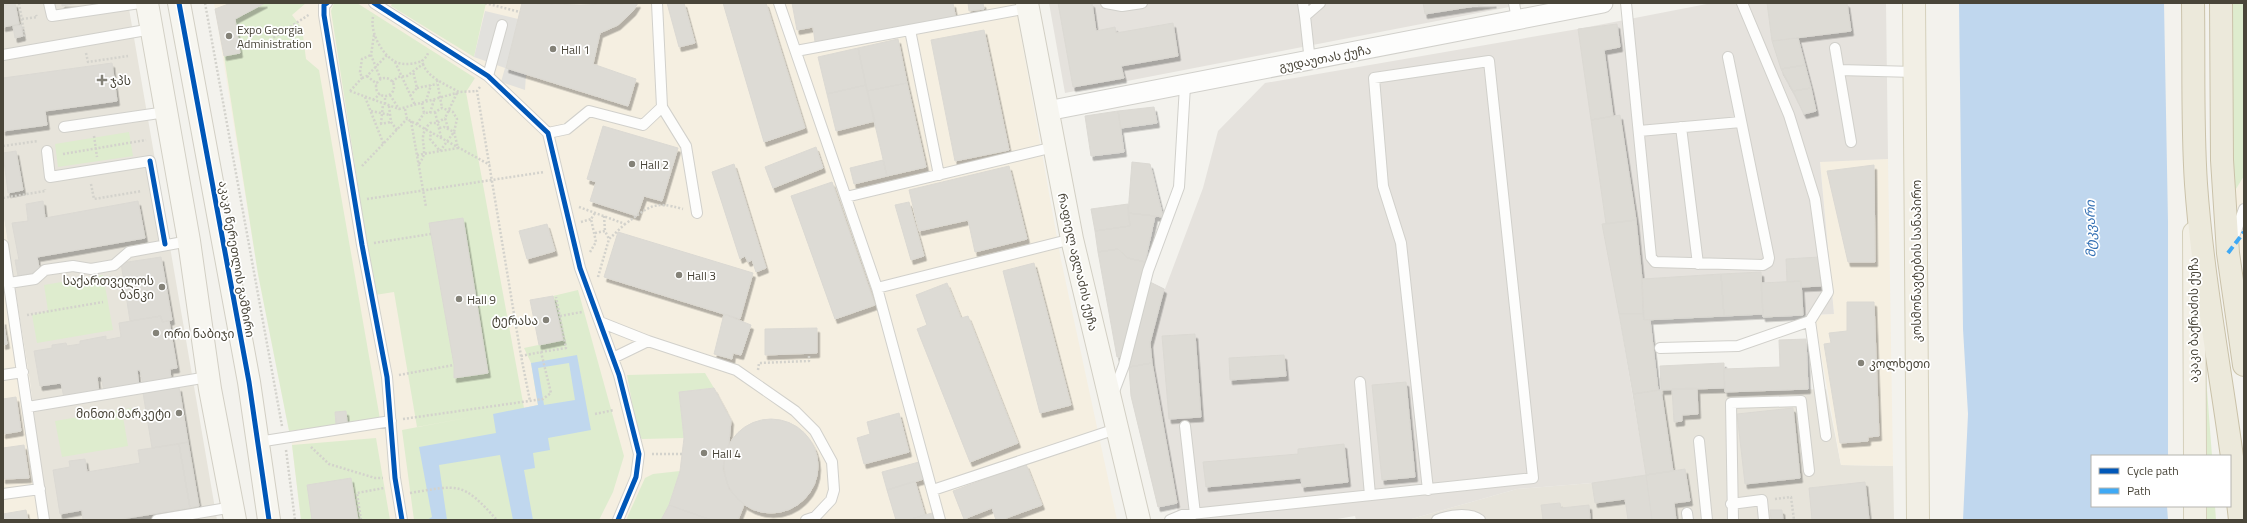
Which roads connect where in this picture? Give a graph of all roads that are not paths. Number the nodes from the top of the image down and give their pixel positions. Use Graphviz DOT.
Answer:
graph roads {
  1 [pos="49,3"];
  2 [pos="140,3"];
  3 [pos="147,3"];
  4 [pos="180,3"];
  5 [pos="374,3"];
  6 [pos="657,3"];
  7 [pos="779,3"];
  8 [pos="1106,3"];
  9 [pos="1142,3"];
  10 [pos="1303,3"];
  11 [pos="1320,3"];
  12 [pos="1626,3"];
  13 [pos="1742,3"];
  14 [pos="1914,3"];
  15 [pos="2193,3"];
  16 [pos="2221,3"];
  17 [pos="326,4"];
  18 [pos="1598,4"];
  19 [pos="1028,5"];
  20 [pos="1515,12"];
  21 [pos="1305,16"];
  22 [pos="502,25"];
  23 [pos="152,29"];
  24 [pos="910,30"];
  25 [pos="1835,48"];
  26 [pos="796,51"];
  27 [pos="3,55"];
  28 [pos="1728,57"];
  29 [pos="1310,62"];
  30 [pos="1839,70"];
  31 [pos="1915,72"];
  32 [pos="488,76"];
  33 [pos="1185,86"];
  34 [pos="662,107"];
  35 [pos="1047,111"];
  36 [pos="166,112"];
  37 [pos="1741,122"];
  38 [pos="64,127"];
  39 [pos="1681,127"];
  40 [pos="1639,131"];
  41 [pos="548,133"];
  42 [pos="1851,142"];
  43 [pos="1054,147"];
  44 [pos="47,152"];
  45 [pos="939,175"];
  46 [pos="2196,184"];
  47 [pos="846,197"];
  48 [pos="2244,209"];
  49 [pos="697,214"];
  50 [pos="1072,239"];
  51 [pos="189,241"];
  52 [pos="165,244"];
  53 [pos="3,245"];
  54 [pos="2228,253"];
  55 [pos="1698,264"];
  56 [pos="9,283"];
  57 [pos="877,288"];
  58 [pos="1810,321"];
  59 [pos="600,322"];
  60 [pos="648,341"];
  61 [pos="1660,348"];
  62 [pos="613,358"];
  63 [pos="2244,365"];
  64 [pos="23,372"];
  65 [pos="3,376"];
  66 [pos="208,377"];
  67 [pos="1360,382"];
  68 [pos="1110,402"];
  69 [pos="28,407"];
  70 [pos="391,421"];
  71 [pos="1185,426"];
  72 [pos="1116,430"];
  73 [pos="1826,436"];
  74 [pos="1699,441"];
  75 [pos="258,442"];
  76 [pos="2195,455"];
  77 [pos="1809,472"];
  78 [pos="40,489"];
  79 [pos="933,490"];
  80 [pos="1428,490"];
  81 [pos="3,494"];
  82 [pos="1370,495"];
  83 [pos="1731,504"];
  84 [pos="2195,507"];
  85 [pos="234,513"];
  86 [pos="1195,514"];
  87 [pos="44,520"];
  88 [pos="157,520"];
  89 [pos="269,520"];
  90 [pos="402,520"];
  91 [pos="618,520"];
  92 [pos="806,520"];
  93 [pos="940,520"];
  94 [pos="1139,520"];
  95 [pos="1170,520"];
  96 [pos="1437,520"];
  97 [pos="1480,520"];
  98 [pos="1707,520"];
  99 [pos="1733,520"];
  100 [pos="1764,520"];
  101 [pos="1918,520"];
  102 [pos="2195,520"];
  103 [pos="2240,520"];
  1 -- 2 [label="lane"];
  3 -- 23 [label="main road"];
  4 -- 75 [label="main road, აკაკი წერეთლის გამზირი"];
  5 -- 32 [label="lane"];
  6 -- 34 [label="lane"];
  7 -- 26 [label="lane"];
  8 -- 9 [label="lane"];
  10 -- 21 [label="lane"];
  11 -- 21 [label="lane"];
  12 -- 40 [label="lane"];
  13 -- 58 [label="lane"];
  14 -- 31 [label="main road, კოსმონავტების სანაპირო"];
  15 -- 46 [label="highway"];
  16 -- 54 [label="highway"];
  17 -- 70 [label="lane"];
  18 -- 20 [label="street, გუდაუთას ქუჩა"];
  19 -- 24 [label="lane"];
  19 -- 35 [label="main road, რაფიელ აგლაძის ქუჩა"];
  20 -- 29 [label="street, გუდაუთას ქუჩა"];
  21 -- 29 [label="lane"];
  22 -- 32 [label="lane"];
  23 -- 27 [label="lane"];
  23 -- 36 [label="main road"];
  24 -- 26 [label="lane"];
  24 -- 45 [label="lane"];
  25 -- 30 [label="lane"];
  26 -- 47 [label="lane"];
  28 -- 37 [label="lane"];
  29 -- 33 [label="street, გუდაუთას ქუჩა"];
  30 -- 31 [label="lane"];
  30 -- 42 [label="lane"];
  31 -- 101 [label="main road, კოსმონავტების სანაპირო"];
  32 -- 41 [label="lane"];
  33 -- 35 [label="street, გუდაუთას ქუჩა"];
  33 -- 68 [label="lane"];
  34 -- 41 [label="lane"];
  34 -- 49 [label="lane"];
  35 -- 43 [label="main road, რაფიელ აგლაძის ქუჩა"];
  36 -- 38 [label="lane"];
  36 -- 51 [label="main road"];
  37 -- 39 [label="lane"];
  37 -- 55 [label="lane"];
  39 -- 40 [label="lane"];
  39 -- 55 [label="lane"];
  40 -- 55 [label="lane"];
  41 -- 59 [label="lane"];
  43 -- 45 [label="lane"];
  43 -- 50 [label="main road, რაფიელ აგლაძის ქუჩა"];
  44 -- 52 [label="lane"];
  45 -- 47 [label="lane"];
  46 -- 76 [label="main road, აკაკი ბაქრაძის ქუჩა"];
  46 -- 103 [label="highway"];
  47 -- 57 [label="lane"];
  48 -- 54 [label="lane"];
  50 -- 57 [label="lane"];
  50 -- 68 [label="main road, რაფიელ აგლაძის ქუჩა"];
  51 -- 52 [label="lane"];
  51 -- 66 [label="main road"];
  52 -- 56 [label="lane"];
  53 -- 56 [label="lane"];
  54 -- 63 [label="highway"];
  56 -- 64 [label="lane"];
  57 -- 79 [label="lane"];
  58 -- 61 [label="lane"];
  58 -- 73 [label="lane"];
  59 -- 60 [label="lane"];
  59 -- 62 [label="lane"];
  60 -- 62 [label="lane"];
  60 -- 92 [label="lane"];
  62 -- 91 [label="lane"];
  64 -- 65 [label="lane"];
  64 -- 69 [label="lane"];
  66 -- 69 [label="lane"];
  66 -- 85 [label="main road"];
  67 -- 82 [label="lane"];
  68 -- 72 [label="main road, რაფიელ აგლაძის ქუჩა"];
  69 -- 78 [label="lane"];
  70 -- 75 [label="lane"];
  70 -- 90 [label="lane"];
  71 -- 86 [label="lane"];
  72 -- 79 [label="lane"];
  72 -- 94 [label="main road, რაფიელ აგლაძის ქუჩა"];
  74 -- 98 [label="lane"];
  75 -- 89 [label="main road, აკაკი წერეთლის გამზირი"];
  77 -- 83 [label="lane"];
  78 -- 81 [label="lane"];
  78 -- 87 [label="lane"];
  79 -- 93 [label="lane"];
  80 -- 80 [label="lane"];
  80 -- 82 [label="lane"];
  82 -- 86 [label="lane"];
  83 -- 99 [label="lane"];
  83 -- 100 [label="lane"];
  84 -- 102 [label="main road"];
  85 -- 88 [label="lane"];
  86 -- 95 [label="lane"];
  96 -- 97 [label="lane"];
}
